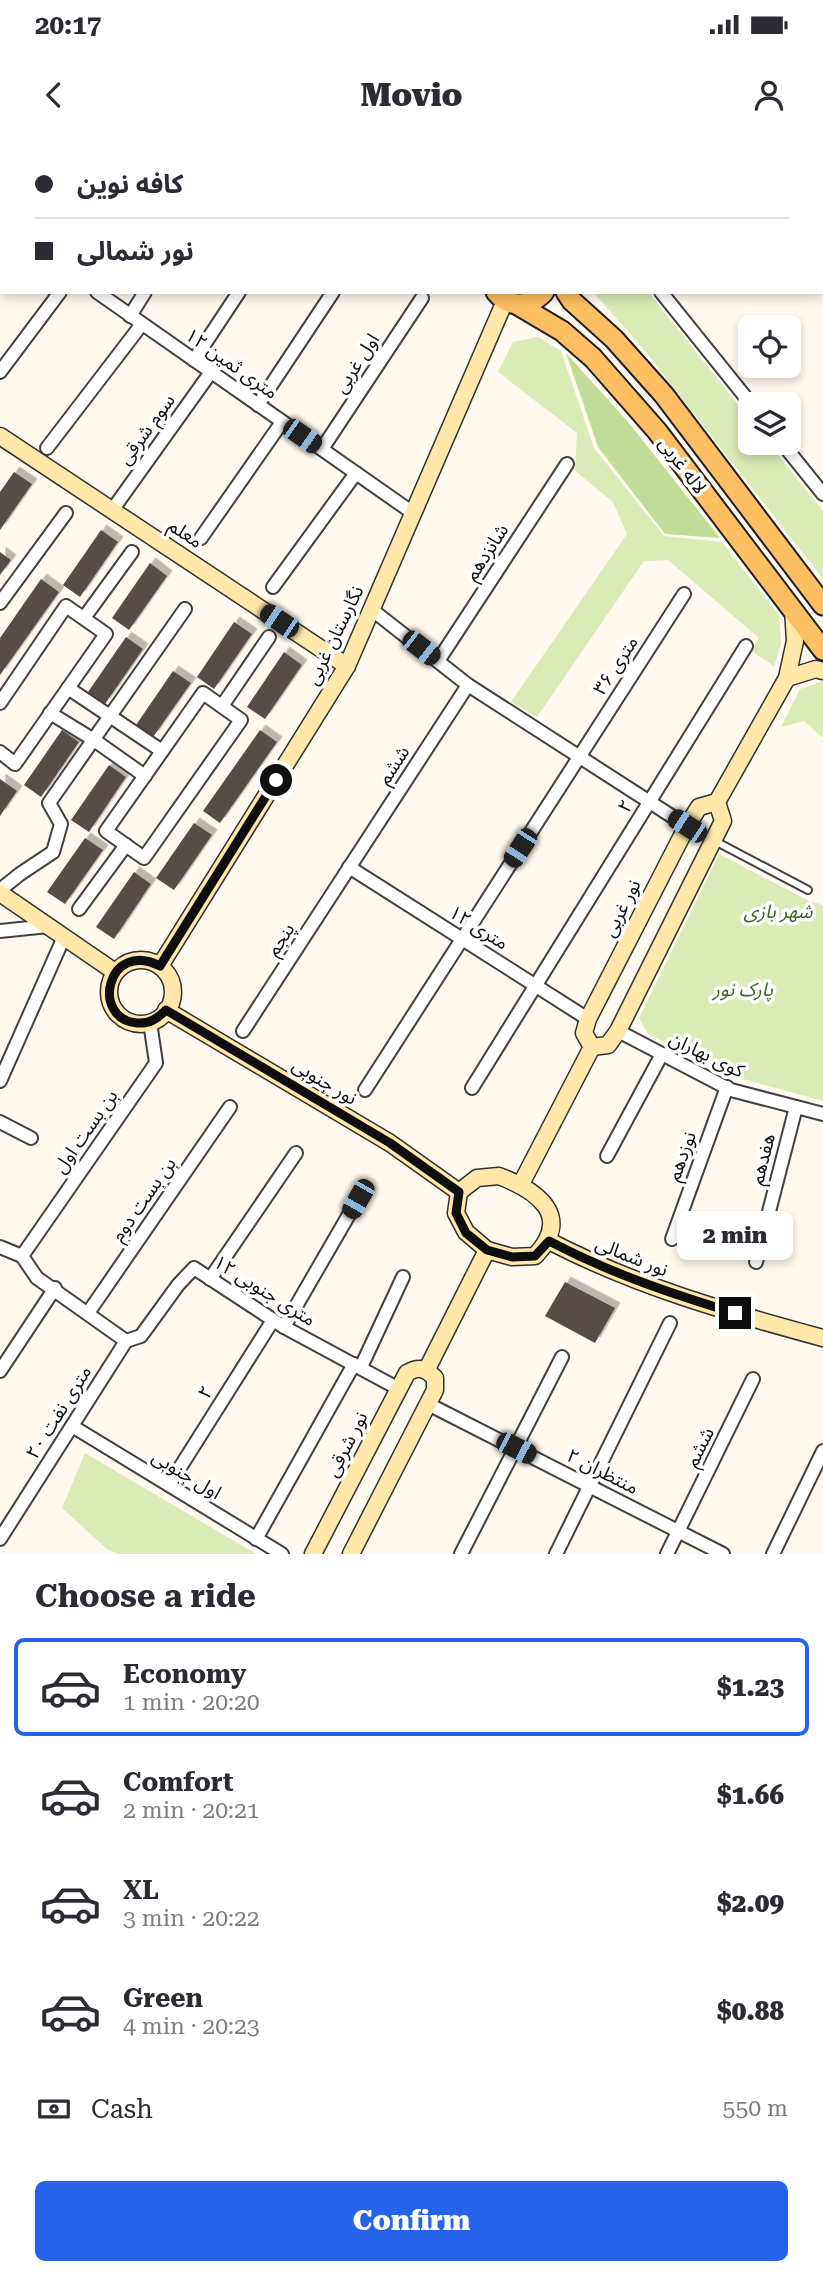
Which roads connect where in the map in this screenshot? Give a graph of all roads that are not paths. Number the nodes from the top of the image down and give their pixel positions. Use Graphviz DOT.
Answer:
graph roads {
  1 [pos="64,140"];
  2 [pos="129,140"];
  3 [pos="58,294"];
  4 [pos="100,294"];
  5 [pos="144,294"];
  6 [pos="238,294"];
  7 [pos="332,294"];
  8 [pos="542,294"];
  9 [pos="567,294"];
  10 [pos="663,294"];
  11 [pos="422,298"];
  12 [pos="507,299"];
  13 [pos="130,316"];
  14 [pos="142,324"];
  15 [pos="194,360"];
  16 [pos="0,372"];
  17 [pos="211,372"];
  18 [pos="741,392"];
  19 [pos="258,405"];
  20 [pos="282,422"];
  21 [pos="0,436"];
  22 [pos="47,448"];
  23 [pos="322,449"];
  24 [pos="792,455"];
  25 [pos="567,464"];
  26 [pos="356,473"];
  27 [pos="823,494"];
  28 [pos="113,509"];
  29 [pos="66,513"];
  30 [pos="413,513"];
  31 [pos="201,538"];
  32 [pos="132,552"];
  33 [pos="273,587"];
  34 [pos="684,594"];
  35 [pos="0,603"];
  36 [pos="823,605"];
  37 [pos="186,609"];
  38 [pos="372,609"];
  39 [pos="793,609"];
  40 [pos="84,618"];
  41 [pos="269,637"];
  42 [pos="746,646"];
  43 [pos="823,650"];
  44 [pos="438,661"];
  45 [pos="347,666"];
  46 [pos="823,671"];
  47 [pos="787,678"];
  48 [pos="468,685"];
  49 [pos="68,688"];
  50 [pos="0,703"];
  51 [pos="222,706"];
  52 [pos="50,713"];
  53 [pos="110,716"];
  54 [pos="94,740"];
  55 [pos="162,751"];
  56 [pos="0,752"];
  57 [pos="579,756"];
  58 [pos="145,776"];
  59 [pos="649,802"];
  60 [pos="717,802"];
  61 [pos="687,826"];
  62 [pos="715,841"];
  63 [pos="126,845"];
  64 [pos="349,867"];
  65 [pos="808,890"];
  66 [pos="0,892"];
  67 [pos="79,909"];
  68 [pos="48,926"];
  69 [pos="0,931"];
  70 [pos="64,937"];
  71 [pos="462,939"];
  72 [pos="160,966"];
  73 [pos="115,972"];
  74 [pos="536,985"];
  75 [pos="166,1010"];
  76 [pos="589,1019"];
  77 [pos="150,1022"];
  78 [pos="243,1031"];
  79 [pos="618,1031"];
  80 [pos="592,1047"];
  81 [pos="662,1054"];
  82 [pos="0,1081"];
  83 [pos="727,1087"];
  84 [pos="472,1088"];
  85 [pos="365,1090"];
  86 [pos="230,1107"];
  87 [pos="796,1107"];
  88 [pos="823,1114"];
  89 [pos="0,1122"];
  90 [pos="30,1138"];
  91 [pos="296,1153"];
  92 [pos="607,1156"];
  93 [pos="521,1184"];
  94 [pos="459,1192"];
  95 [pos="358,1199"];
  96 [pos="672,1239"];
  97 [pos="549,1241"];
  98 [pos="0,1247"];
  99 [pos="487,1250"];
  100 [pos="22,1256"];
  101 [pos="756,1262"];
  102 [pos="403,1277"];
  103 [pos="210,1279"];
  104 [pos="55,1288"];
  105 [pos="88,1313"];
  106 [pos="670,1323"];
  107 [pos="279,1324"];
  108 [pos="823,1338"];
  109 [pos="126,1341"];
  110 [pos="562,1357"];
  111 [pos="358,1366"];
  112 [pos="427,1369"];
  113 [pos="0,1371"];
  114 [pos="753,1379"];
  115 [pos="399,1389"];
  116 [pos="428,1404"];
  117 [pos="72,1426"];
  118 [pos="516,1448"];
  119 [pos="823,1451"];
  120 [pos="169,1485"];
  121 [pos="590,1486"];
  122 [pos="679,1531"];
  123 [pos="0,1539"];
  124 [pos="256,1539"];
  125 [pos="282,1554"];
  126 [pos="313,1554"];
  127 [pos="351,1554"];
  128 [pos="461,1554"];
  129 [pos="556,1554"];
  130 [pos="667,1554"];
  131 [pos="723,1554"];
  132 [pos="773,1554"];
  1 -- 2 [label="main road"];
  3 -- 16 [label="street"];
  4 -- 13 [label="street, ۱۲ متری ثمین"];
  5 -- 13 [label="street"];
  6 -- 15 [label="street"];
  7 -- 19 [label="street"];
  8 -- 12 [label="main road"];
  9 -- 36 [label="main road, لاله غربی"];
  10 -- 18 [label="street"];
  11 -- 23 [label="street, اول غربی"];
  12 -- 30 [label="street, نگارستان غربی"];
  12 -- 39 [label="main road, لاله غربی"];
  13 -- 14 [label="street, ۱۲ متری ثمین"];
  14 -- 15 [label="street, ۱۲ متری ثمین"];
  14 -- 22 [label="street"];
  15 -- 17 [label="street, ۱۲ متری ثمین"];
  17 -- 19 [label="street, ۱۲ متری ثمین"];
  17 -- 28 [label="street, سوم شرقی"];
  19 -- 20 [label="street, ۱۲ متری ثمین"];
  20 -- 23 [label="street, ۱۲ متری ثمین"];
  20 -- 31 [label="street"];
  21 -- 28 [label="street, معلم"];
  23 -- 26 [label="street, ۱۲ متری ثمین"];
  24 -- 27 [label="street"];
  25 -- 44 [label="street, شانزدهم"];
  26 -- 30 [label="street, ۱۲ متری ثمین"];
  26 -- 33 [label="street"];
  28 -- 45 [label="street, معلم"];
  29 -- 35 [label="street"];
  30 -- 38 [label="street, نگارستان غربی"];
  32 -- 40 [label="street"];
  34 -- 57 [label="street, ۳۶ متری"];
  37 -- 53 [label="street"];
  38 -- 44 [label="street"];
  38 -- 45 [label="street, نگارستان غربی"];
  39 -- 43 [label="main road, لاله غربی"];
  39 -- 47 [label="street, نور غربی"];
  40 -- 49 [label="street"];
  40 -- 50 [label="street"];
  41 -- 51 [label="street"];
  42 -- 59 [label="street, ۲"];
  44 -- 48 [label="street"];
  45 -- 72 [label="street, نگارستان غربی"];
  46 -- 47 [label="street"];
  47 -- 60 [label="street, نور غربی"];
  48 -- 57 [label="street"];
  48 -- 64 [label="street, ششم"];
  49 -- 52 [label="street"];
  49 -- 53 [label="street"];
  51 -- 55 [label="street"];
  51 -- 63 [label="street"];
  52 -- 54 [label="street"];
  52 -- 56 [label="street"];
  53 -- 54 [label="street"];
  53 -- 55 [label="street"];
  54 -- 58 [label="street"];
  54 -- 66 [label="street"];
  55 -- 58 [label="street"];
  57 -- 59 [label="street"];
  57 -- 71 [label="street, ۳۶ متری"];
  58 -- 63 [label="street"];
  59 -- 61 [label="street"];
  59 -- 74 [label="street, ۲"];
  60 -- 61 [label="street, نور غربی"];
  60 -- 62 [label="street"];
  61 -- 76 [label="street, نور غربی"];
  62 -- 65 [label="lane"];
  62 -- 79 [label="street"];
  63 -- 67 [label="street"];
  64 -- 71 [label="street, ۱۲ متری"];
  64 -- 78 [label="street, پنجم"];
  66 -- 68 [label="street"];
  68 -- 69 [label="street"];
  68 -- 70 [label="street"];
  70 -- 73 [label="street"];
  70 -- 82 [label="street"];
  71 -- 74 [label="street, ۱۲ متری"];
  71 -- 85 [label="street"];
  72 -- 73 [label="street"];
  72 -- 75 [label="street"];
  73 -- 77 [label="street"];
  74 -- 76 [label="street, ۱۲ متری"];
  74 -- 84 [label="street, ۲"];
  75 -- 77 [label="street"];
  75 -- 94 [label="street, نور جنوبی"];
  76 -- 80 [label="street"];
  77 -- 100 [label="street, بن بست اول"];
  79 -- 80 [label="street"];
  79 -- 81 [label="street, کوی بهاران"];
  80 -- 93 [label="street"];
  81 -- 83 [label="street, کوی بهاران"];
  81 -- 92 [label="street"];
  83 -- 87 [label="street, کوی بهاران"];
  83 -- 96 [label="street, نوزدهم"];
  86 -- 105 [label="street, بن بست دوم"];
  87 -- 88 [label="street, کوی بهاران"];
  87 -- 101 [label="street, هفدهم"];
  89 -- 90 [label="street"];
  91 -- 103 [label="street"];
  93 -- 94 [label="street"];
  93 -- 97 [label="street"];
  94 -- 99 [label="street"];
  95 -- 107 [label="street, ۲"];
  97 -- 99 [label="street"];
  97 -- 108 [label="street, نور شمالی"];
  98 -- 100 [label="street"];
  99 -- 112 [label="street"];
  100 -- 104 [label="street"];
  102 -- 111 [label="street"];
  103 -- 107 [label="street, ۱۲ متری جنوبی"];
  103 -- 109 [label="street, ۱۲ متری جنوبی"];
  104 -- 105 [label="street"];
  104 -- 113 [label="street"];
  105 -- 109 [label="street"];
  106 -- 121 [label="street"];
  107 -- 111 [label="street, ۱۲ متری جنوبی"];
  107 -- 120 [label="street, ۲"];
  109 -- 117 [label="street, ۲۰ متری نفت"];
  110 -- 118 [label="street"];
  111 -- 115 [label="street, ۱۲ متری جنوبی"];
  111 -- 124 [label="street"];
  112 -- 115 [label="street, نور شرقی"];
  112 -- 116 [label="street"];
  114 -- 122 [label="street, ششم"];
  115 -- 126 [label="street, نور شرقی"];
  116 -- 118 [label="street, منتظران ۲"];
  116 -- 127 [label="street"];
  117 -- 120 [label="street, اول جنوبی"];
  117 -- 123 [label="street, ۲۰ متری نفت"];
  118 -- 121 [label="street, منتظران ۲"];
  118 -- 128 [label="street"];
  119 -- 132 [label="street"];
  120 -- 124 [label="street, اول جنوبی"];
  121 -- 122 [label="street, منتظران ۲"];
  121 -- 129 [label="street"];
  122 -- 130 [label="street, ششم"];
  122 -- 131 [label="street, منتظران ۲"];
  124 -- 125 [label="street, اول جنوبی"];
}
